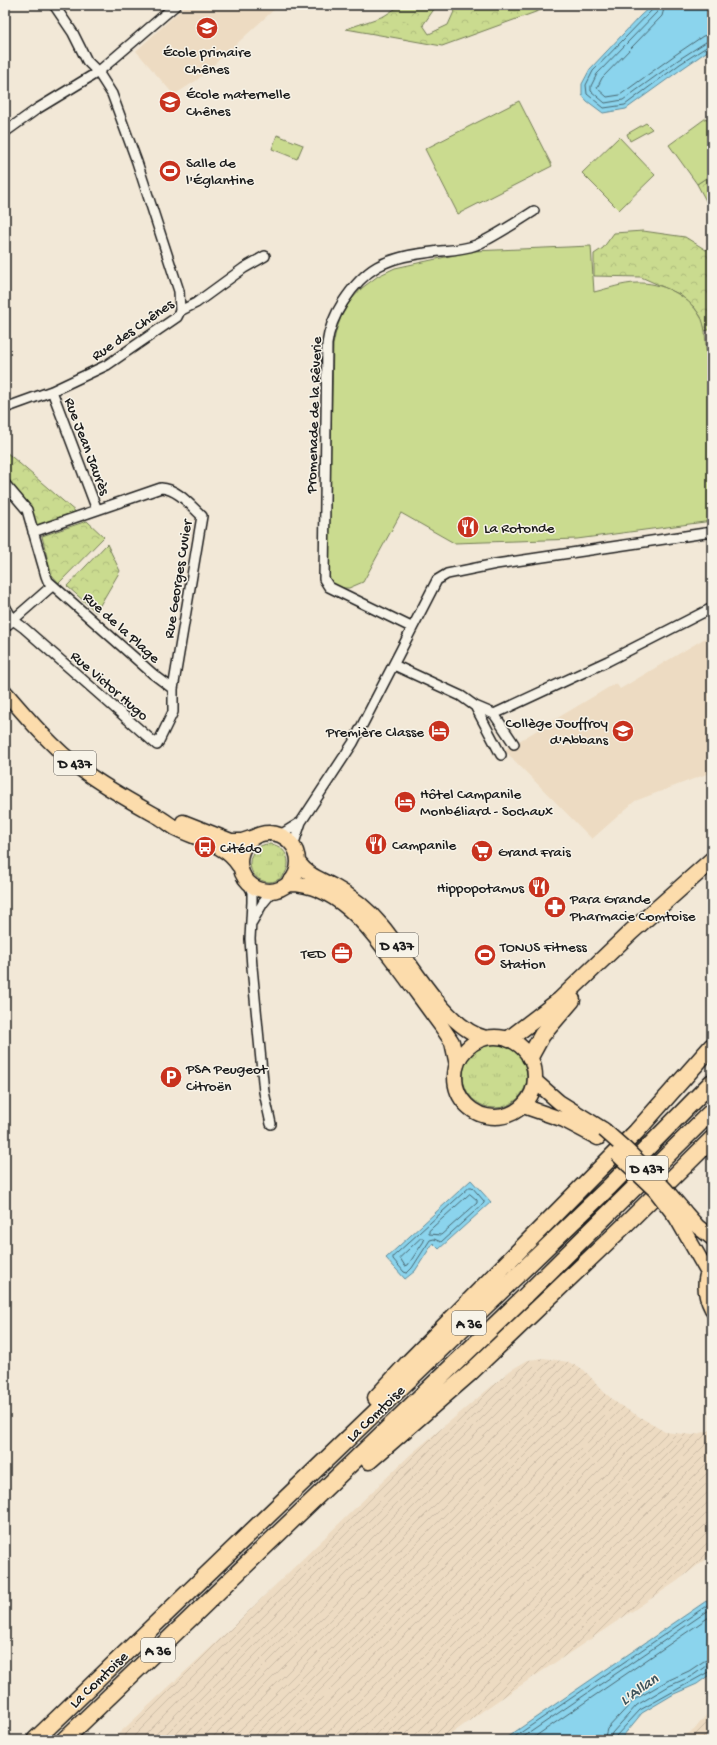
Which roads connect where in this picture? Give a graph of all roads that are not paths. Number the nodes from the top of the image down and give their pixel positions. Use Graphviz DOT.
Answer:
graph roads {
  1 [pos="54,5"];
  2 [pos="176,5"];
  3 [pos="98,72"];
  4 [pos="5,132"];
  5 [pos="534,212"];
  6 [pos="265,256"];
  7 [pos="180,311"];
  8 [pos="52,392"];
  9 [pos="5,408"];
  10 [pos="5,484"];
  11 [pos="97,510"];
  12 [pos="33,532"];
  13 [pos="712,532"];
  14 [pos="52,586"];
  15 [pos="5,606"];
  16 [pos="712,608"];
  17 [pos="13,620"];
  18 [pos="5,627"];
  19 [pos="411,628"];
  20 [pos="394,665"];
  21 [pos="173,689"];
  22 [pos="5,692"];
  23 [pos="475,706"];
  24 [pos="494,714"];
  25 [pos="514,744"];
  26 [pos="502,755"];
  27 [pos="158,817"];
  28 [pos="301,822"];
  29 [pos="280,835"];
  30 [pos="254,836"];
  31 [pos="293,846"];
  32 [pos="712,860"];
  33 [pos="298,862"];
  34 [pos="239,866"];
  35 [pos="712,872"];
  36 [pos="248,883"];
  37 [pos="288,884"];
  38 [pos="273,891"];
  39 [pos="250,925"];
  40 [pos="486,1038"];
  41 [pos="509,1039"];
  42 [pos="712,1046"];
  43 [pos="530,1057"];
  44 [pos="457,1065"];
  45 [pos="535,1080"];
  46 [pos="712,1082"];
  47 [pos="523,1106"];
  48 [pos="712,1111"];
  49 [pos="270,1124"];
  50 [pos="601,1134"];
  51 [pos="712,1139"];
  52 [pos="680,1214"];
  53 [pos="712,1238"];
  54 [pos="710,1268"];
  55 [pos="712,1309"];
  56 [pos="268,1544"];
  57 [pos="222,1560"];
  58 [pos="34,1740"];
  59 [pos="64,1740"];
  1 -- 3 [label="street"];
  2 -- 3 [label="street"];
  3 -- 4 [label="street"];
  3 -- 7 [label="street"];
  5 -- 19 [label="street, Promenade de la Rêverie"];
  6 -- 7 [label="street, Rue des Chênes"];
  7 -- 8 [label="street, Rue des Chênes"];
  8 -- 9 [label="street, Rue des Chênes"];
  8 -- 11 [label="street, Rue Jean Jaurès"];
  10 -- 12 [label="street"];
  11 -- 12 [label="street, Rue Georges Cuvier"];
  11 -- 21 [label="street, Rue Georges Cuvier"];
  12 -- 14 [label="street"];
  13 -- 19 [label="street"];
  14 -- 17 [label="street"];
  14 -- 21 [label="street, Rue de la Plage"];
  15 -- 17 [label="street, Rue Victor Hugo"];
  16 -- 24 [label="street"];
  17 -- 18 [label="street"];
  17 -- 21 [label="street, Rue Victor Hugo"];
  19 -- 20 [label="street"];
  20 -- 23 [label="street"];
  20 -- 28 [label="street"];
  22 -- 27 [label="main road, D 437"];
  23 -- 24 [label="street"];
  23 -- 26 [label="street"];
  24 -- 25 [label="street"];
  27 -- 30 [label="main road, D 437"];
  27 -- 34 [label="main road, D 437"];
  28 -- 29 [label="street"];
  28 -- 31 [label="street"];
  29 -- 30 [label="main road"];
  29 -- 31 [label="main road"];
  30 -- 34 [label="main road"];
  31 -- 33 [label="main road"];
  32 -- 41 [label="highway"];
  33 -- 37 [label="main road"];
  33 -- 40 [label="main road, D 437"];
  34 -- 36 [label="main road"];
  35 -- 43 [label="highway"];
  36 -- 38 [label="main road"];
  36 -- 39 [label="street"];
  37 -- 38 [label="main road"];
  37 -- 44 [label="main road, D 437"];
  38 -- 39 [label="street"];
  39 -- 49 [label="street"];
  40 -- 41 [label="main road"];
  40 -- 44 [label="main road"];
  41 -- 43 [label="main road"];
  42 -- 57 [label="highway"];
  43 -- 45 [label="main road"];
  44 -- 47 [label="main road"];
  45 -- 47 [label="main road"];
  45 -- 50 [label="main road, D 437"];
  46 -- 57 [label="highway, La Comtoise / A 36"];
  47 -- 50 [label="main road, D 437"];
  48 -- 56 [label="highway, La Comtoise / A 36"];
  50 -- 52 [label="main road, D 437, bridge"];
  51 -- 56 [label="highway"];
  52 -- 53 [label="main road, D 437"];
  52 -- 54 [label="main road, D 437"];
  54 -- 55 [label="main road"];
  56 -- 59 [label="highway, La Comtoise / A 36"];
  57 -- 58 [label="highway, La Comtoise / A 36"];
}
